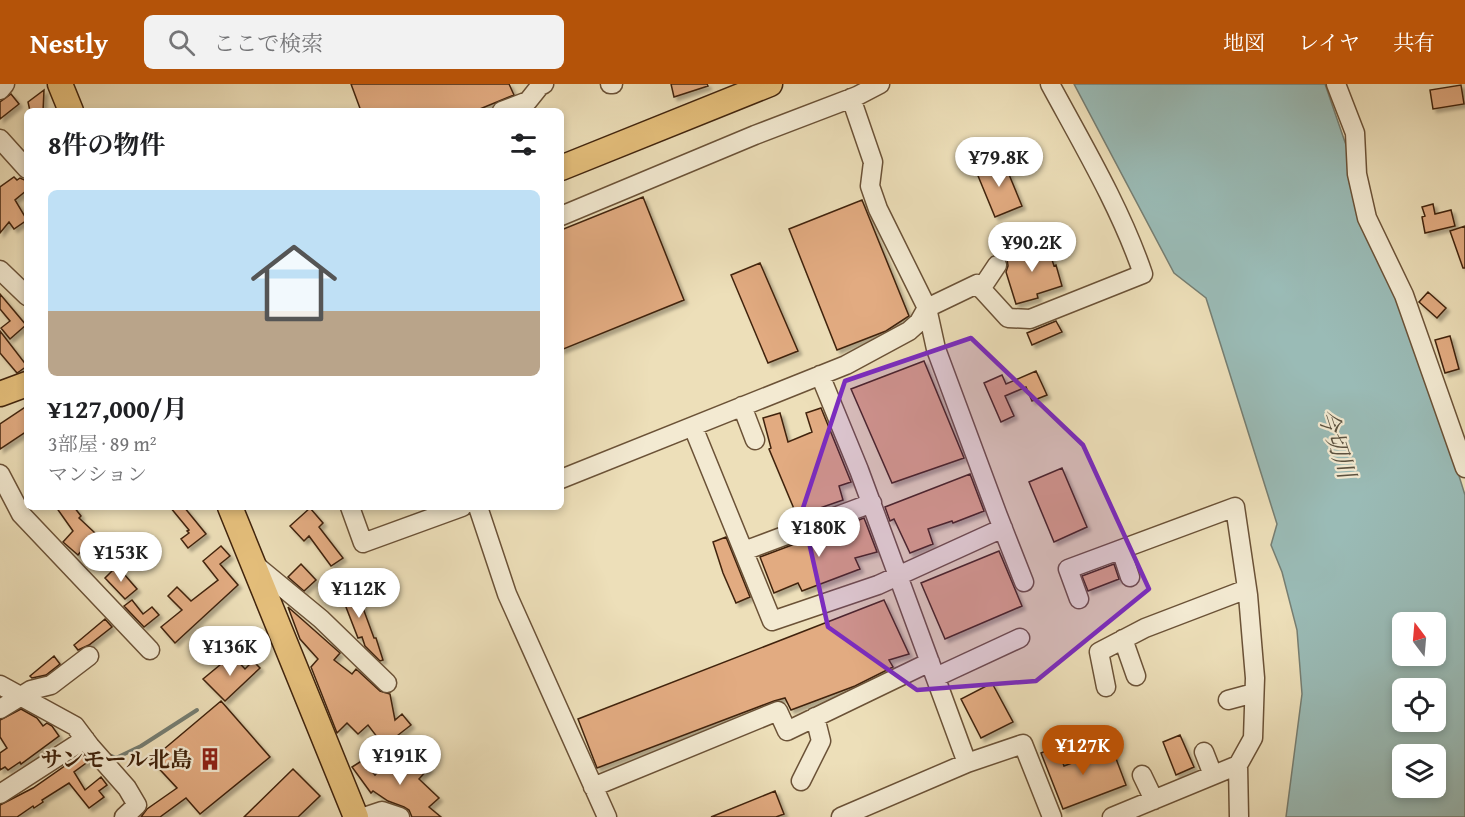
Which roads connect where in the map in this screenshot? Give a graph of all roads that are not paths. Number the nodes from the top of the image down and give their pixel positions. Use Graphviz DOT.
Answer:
graph roads {
  1 [pos="5,84"];
  2 [pos="60,84"];
  3 [pos="544,84"];
  4 [pos="770,84"];
  5 [pos="880,84"];
  6 [pos="1050,84"];
  7 [pos="1336,84"];
  8 [pos="0,90"];
  9 [pos="851,98"];
  10 [pos="70,108"];
  11 [pos="510,108"];
  12 [pos="0,139"];
  13 [pos="24,166"];
  14 [pos="564,167"];
  15 [pos="564,215"];
  16 [pos="998,265"];
  17 [pos="0,270"];
  18 [pos="981,289"];
  19 [pos="24,293"];
  20 [pos="927,308"];
  21 [pos="820,375"];
  22 [pos="24,385"];
  23 [pos="0,394"];
  24 [pos="742,406"];
  25 [pos="693,427"];
  26 [pos="755,440"];
  27 [pos="1465,468"];
  28 [pos="0,474"];
  29 [pos="564,478"];
  30 [pos="872,503"];
  31 [pos="351,510"];
  32 [pos="470,510"];
  33 [pos="478,510"];
  34 [pos="229,511"];
  35 [pos="1003,528"];
  36 [pos="1121,550"];
  37 [pos="744,551"];
  38 [pos="252,562"];
  39 [pos="898,575"];
  40 [pos="1130,577"];
  41 [pos="1024,582"];
  42 [pos="1247,589"];
  43 [pos="1079,599"];
  44 [pos="1020,638"];
  45 [pos="1124,639"];
  46 [pos="150,650"];
  47 [pos="89,656"];
  48 [pos="933,670"];
  49 [pos="1136,676"];
  50 [pos="387,683"];
  51 [pos="0,685"];
  52 [pos="1106,687"];
  53 [pos="25,693"];
  54 [pos="1254,693"];
  55 [pos="1228,700"];
  56 [pos="0,709"];
  57 [pos="815,717"];
  58 [pos="85,739"];
  59 [pos="1204,752"];
  60 [pos="967,763"];
  61 [pos="1238,765"];
  62 [pos="1142,775"];
  63 [pos="1213,775"];
  64 [pos="801,781"];
  65 [pos="593,787"];
  66 [pos="0,794"];
  67 [pos="1154,800"];
  68 [pos="1118,816"];
  69 [pos="1237,816"];
  70 [pos="124,817"];
  71 [pos="356,817"];
  72 [pos="364,817"];
  73 [pos="399,817"];
  74 [pos="607,817"];
  75 [pos="843,817"];
  76 [pos="1052,817"];
  1 -- 8 [label="street"];
  2 -- 10 [label="main road"];
  3 -- 11 [label="street"];
  4 -- 14 [label="main road"];
  5 -- 9 [label="street"];
  6 -- 18 [label="street"];
  7 -- 27 [label="street"];
  9 -- 15 [label="street"];
  9 -- 20 [label="street"];
  12 -- 13 [label="street"];
  16 -- 18 [label="street"];
  17 -- 19 [label="street"];
  18 -- 20 [label="street"];
  20 -- 21 [label="street"];
  20 -- 35 [label="street"];
  21 -- 24 [label="street"];
  21 -- 30 [label="street"];
  22 -- 23 [label="main road"];
  24 -- 25 [label="street"];
  24 -- 26 [label="street"];
  25 -- 29 [label="street"];
  25 -- 37 [label="street"];
  28 -- 46 [label="street"];
  30 -- 37 [label="street"];
  30 -- 39 [label="street"];
  31 -- 32 [label="street"];
  33 -- 65 [label="street"];
  34 -- 38 [label="main road"];
  35 -- 39 [label="street"];
  35 -- 41 [label="street"];
  36 -- 40 [label="street"];
  36 -- 42 [label="street"];
  36 -- 43 [label="street"];
  37 -- 39 [label="street"];
  38 -- 50 [label="street"];
  38 -- 71 [label="main road"];
  39 -- 48 [label="street"];
  42 -- 45 [label="street"];
  42 -- 54 [label="street"];
  44 -- 48 [label="street"];
  45 -- 49 [label="street"];
  45 -- 52 [label="street"];
  47 -- 53 [label="street"];
  48 -- 57 [label="street"];
  48 -- 60 [label="street"];
  51 -- 53 [label="street"];
  53 -- 56 [label="street"];
  53 -- 58 [label="street"];
  54 -- 55 [label="street"];
  54 -- 61 [label="street"];
  57 -- 64 [label="street"];
  57 -- 65 [label="street"];
  58 -- 66 [label="street"];
  58 -- 70 [label="street"];
  59 -- 63 [label="street"];
  60 -- 75 [label="street"];
  60 -- 76 [label="street"];
  61 -- 63 [label="street"];
  61 -- 69 [label="street"];
  62 -- 67 [label="street"];
  63 -- 67 [label="street"];
  65 -- 74 [label="street"];
  67 -- 68 [label="street"];
  72 -- 73 [label="street"];
}
